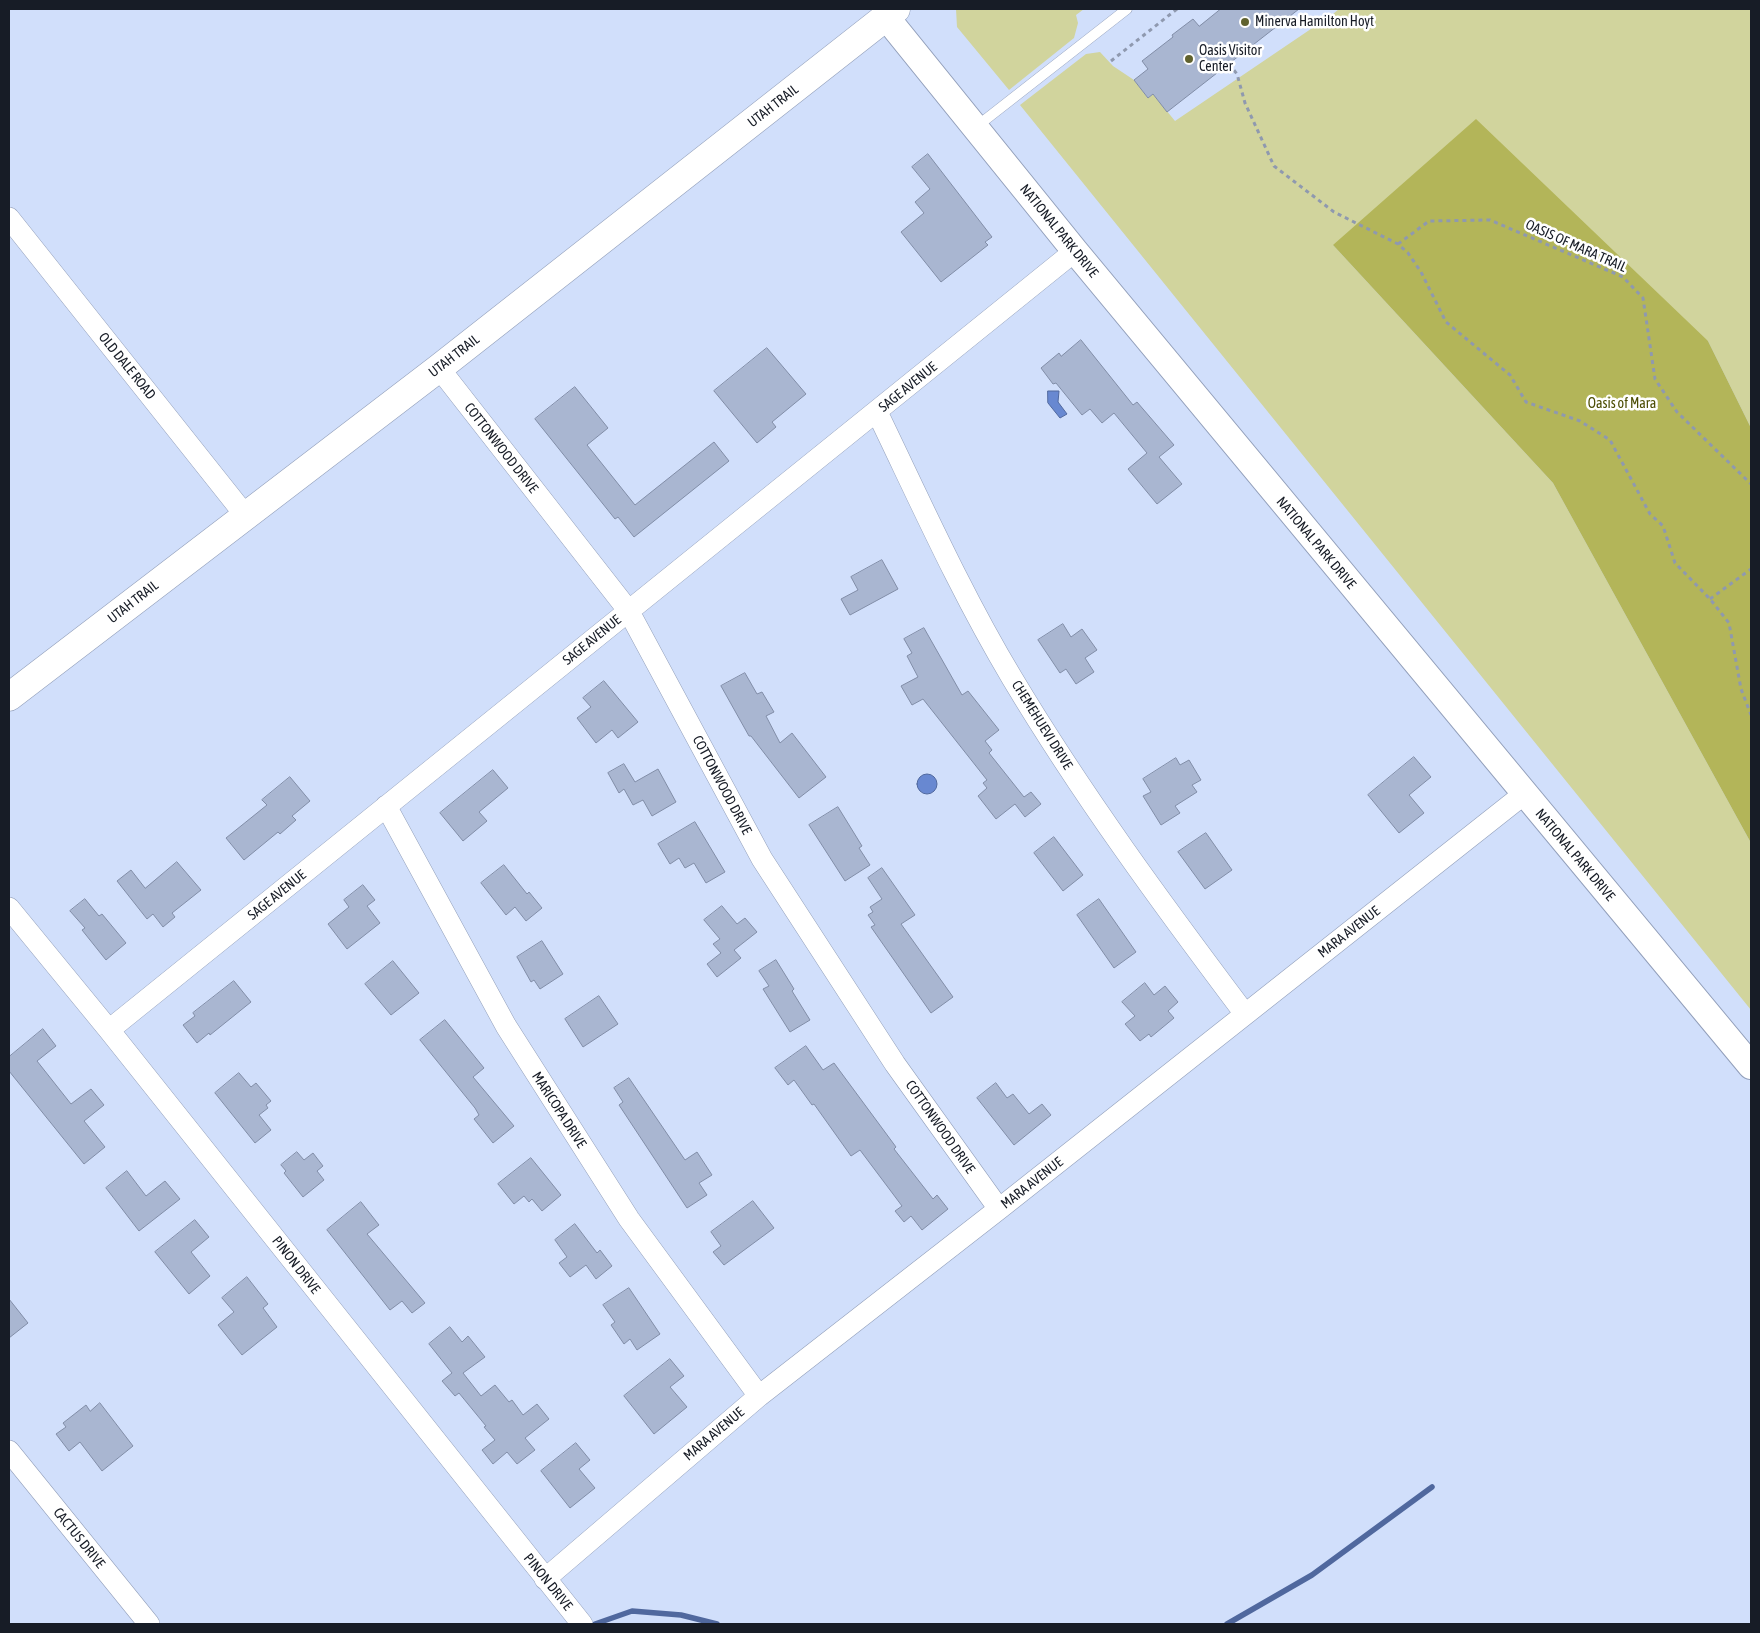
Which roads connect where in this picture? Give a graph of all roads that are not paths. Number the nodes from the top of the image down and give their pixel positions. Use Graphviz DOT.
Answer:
graph roads {
  1 [pos="1127,9"];
  2 [pos="891,13"];
  3 [pos="976,127"];
  4 [pos="9,218"];
  5 [pos="1075,251"];
  6 [pos="439,368"];
  7 [pos="877,412"];
  8 [pos="246,515"];
  9 [pos="628,610"];
  10 [pos="9,697"];
  11 [pos="1524,794"];
  12 [pos="386,806"];
  13 [pos="9,908"];
  14 [pos="1245,1014"];
  15 [pos="109,1030"];
  16 [pos="1751,1066"];
  17 [pos="999,1209"];
  18 [pos="759,1396"];
  19 [pos="9,1451"];
  20 [pos="545,1578"];
  21 [pos="149,1624"];
  22 [pos="582,1624"];
  1 -- 3 [label="lane"];
  2 -- 3 [label="street, NATIONAL PARK DRIVE"];
  2 -- 6 [label="main road, UTAH TRAIL"];
  3 -- 5 [label="street, NATIONAL PARK DRIVE"];
  4 -- 8 [label="street, OLD DALE ROAD"];
  5 -- 7 [label="street, SAGE AVENUE"];
  5 -- 11 [label="street, NATIONAL PARK DRIVE"];
  6 -- 8 [label="main road, UTAH TRAIL"];
  6 -- 9 [label="street, COTTONWOOD DRIVE"];
  7 -- 9 [label="street, SAGE AVENUE"];
  7 -- 14 [label="street, CHEMEHUEVI DRIVE"];
  8 -- 10 [label="main road, UTAH TRAIL"];
  9 -- 12 [label="street, SAGE AVENUE"];
  9 -- 17 [label="street, COTTONWOOD DRIVE"];
  11 -- 14 [label="street, MARA AVENUE"];
  11 -- 16 [label="street, NATIONAL PARK DRIVE"];
  12 -- 15 [label="street, SAGE AVENUE"];
  12 -- 18 [label="street, MARICOPA DRIVE"];
  13 -- 15 [label="street, PINON DRIVE"];
  14 -- 17 [label="street, MARA AVENUE"];
  15 -- 20 [label="street, PINON DRIVE"];
  17 -- 18 [label="street, MARA AVENUE"];
  18 -- 20 [label="street, MARA AVENUE"];
  19 -- 21 [label="street, CACTUS DRIVE"];
  20 -- 22 [label="street, PINON DRIVE"];
}
